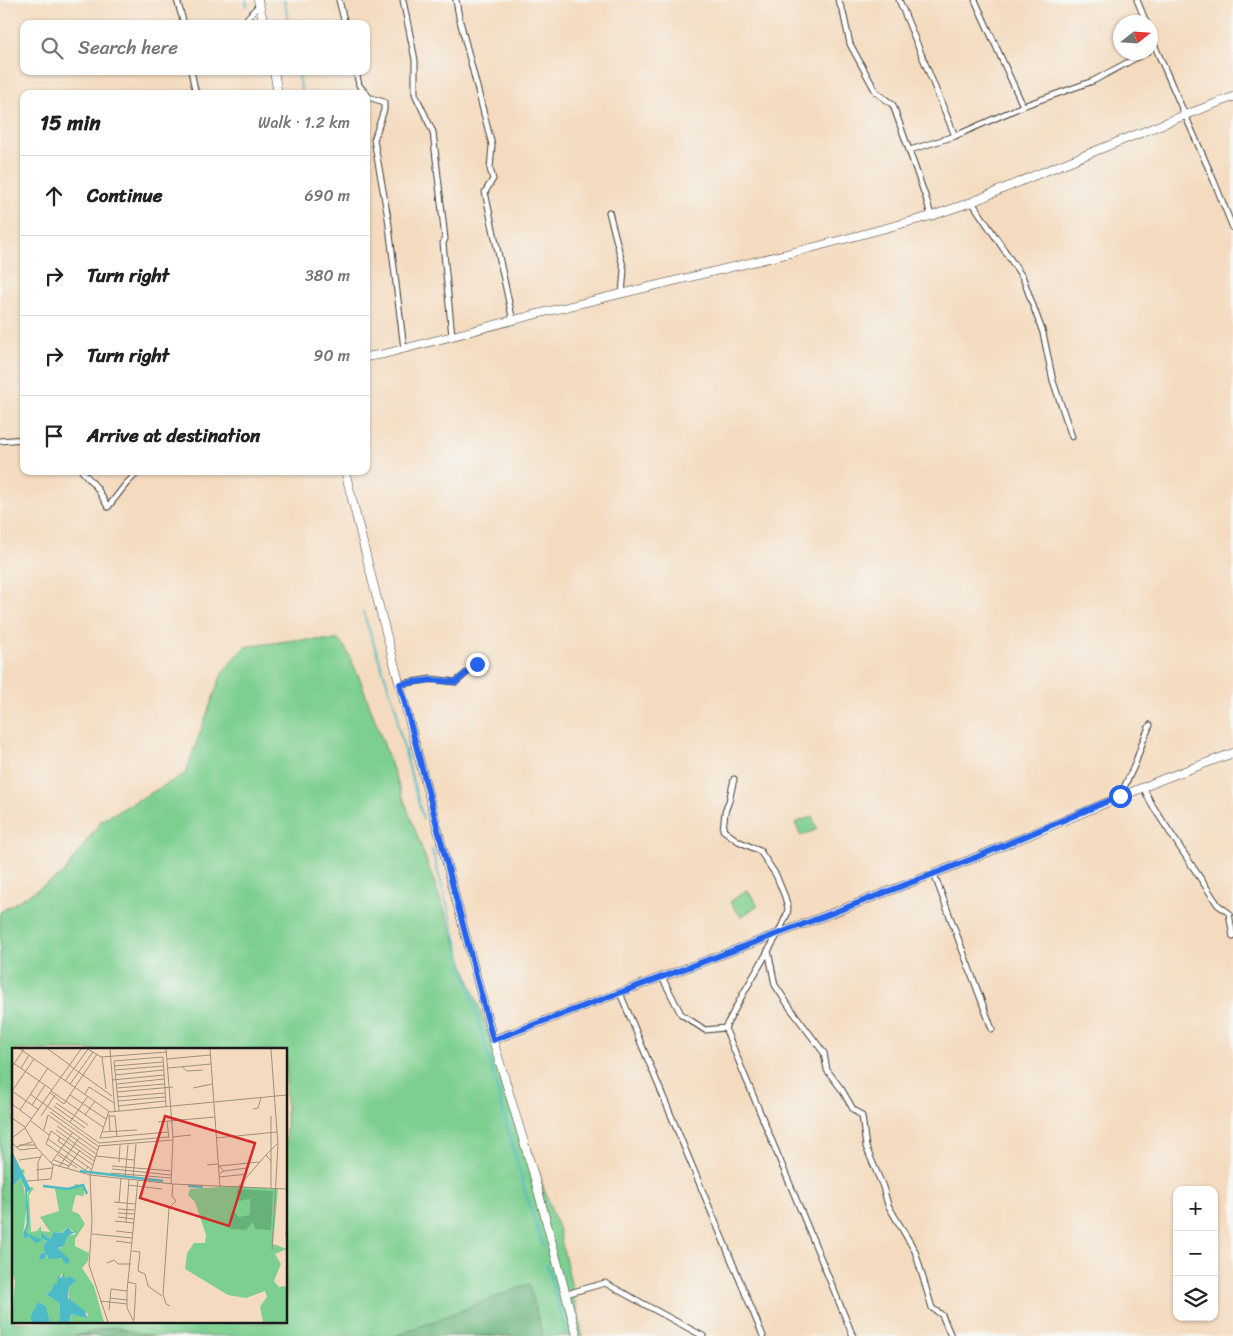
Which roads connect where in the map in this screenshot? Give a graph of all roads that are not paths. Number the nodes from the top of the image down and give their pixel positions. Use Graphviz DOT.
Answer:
graph roads {
  1 [pos="177,0"];
  2 [pos="340,0"];
  3 [pos="403,0"];
  4 [pos="456,0"];
  5 [pos="838,0"];
  6 [pos="899,0"];
  7 [pos="975,0"];
  8 [pos="1137,0"];
  9 [pos="259,3"];
  10 [pos="1143,15"];
  11 [pos="183,20"];
  12 [pos="245,20"];
  13 [pos="263,20"];
  14 [pos="344,20"];
  15 [pos="1158,59"];
  16 [pos="1132,60"];
  17 [pos="192,75"];
  18 [pos="275,75"];
  19 [pos="357,75"];
  20 [pos="195,90"];
  21 [pos="277,90"];
  22 [pos="363,90"];
  23 [pos="1233,97"];
  24 [pos="370,98"];
  25 [pos="1023,106"];
  26 [pos="1185,115"];
  27 [pos="955,136"];
  28 [pos="910,150"];
  29 [pos="972,202"];
  30 [pos="609,212"];
  31 [pos="932,216"];
  32 [pos="1233,228"];
  33 [pos="622,294"];
  34 [pos="512,321"];
  35 [pos="452,336"];
  36 [pos="404,349"];
  37 [pos="370,356"];
  38 [pos="1072,437"];
  39 [pos="20,440"];
  40 [pos="0,441"];
  41 [pos="86,475"];
  42 [pos="136,475"];
  43 [pos="346,475"];
  44 [pos="477,664"];
  45 [pos="400,684"];
  46 [pos="1150,725"];
  47 [pos="1233,753"];
  48 [pos="734,779"];
  49 [pos="1143,788"];
  50 [pos="1120,796"];
  51 [pos="934,874"];
  52 [pos="778,934"];
  53 [pos="1233,937"];
  54 [pos="768,950"];
  55 [pos="662,977"];
  56 [pos="620,993"];
  57 [pos="725,1028"];
  58 [pos="992,1029"];
  59 [pos="493,1040"];
  60 [pos="566,1294"];
  61 [pos="577,1336"];
  62 [pos="703,1336"];
  63 [pos="763,1336"];
  64 [pos="853,1336"];
  65 [pos="951,1336"];
  1 -- 11 [label="street"];
  2 -- 14 [label="street"];
  3 -- 35 [label="street"];
  4 -- 34 [label="street"];
  5 -- 28 [label="street"];
  6 -- 27 [label="street"];
  7 -- 25 [label="street"];
  8 -- 10 [label="street"];
  9 -- 12 [label="street"];
  9 -- 13 [label="street"];
  15 -- 26 [label="street"];
  16 -- 25 [label="street"];
  17 -- 20 [label="street"];
  18 -- 21 [label="street"];
  19 -- 22 [label="street"];
  23 -- 26 [label="street"];
  24 -- 36 [label="street"];
  25 -- 27 [label="street"];
  26 -- 29 [label="street"];
  26 -- 32 [label="street"];
  27 -- 28 [label="street"];
  28 -- 31 [label="street"];
  29 -- 31 [label="street"];
  29 -- 38 [label="street"];
  30 -- 33 [label="street"];
  31 -- 33 [label="street"];
  33 -- 34 [label="street"];
  34 -- 35 [label="street"];
  35 -- 36 [label="street"];
  36 -- 37 [label="street"];
  39 -- 40 [label="street"];
  41 -- 42 [label="street"];
  43 -- 45 [label="street"];
  44 -- 45 [label="street"];
  45 -- 59 [label="street"];
  46 -- 50 [label="street"];
  47 -- 49 [label="street"];
  48 -- 52 [label="street"];
  49 -- 50 [label="street"];
  49 -- 53 [label="street"];
  50 -- 51 [label="street"];
  51 -- 52 [label="street"];
  51 -- 58 [label="street"];
  52 -- 54 [label="street"];
  52 -- 55 [label="street"];
  54 -- 57 [label="street"];
  54 -- 65 [label="street"];
  55 -- 56 [label="street"];
  55 -- 57 [label="street"];
  56 -- 59 [label="street"];
  56 -- 63 [label="street"];
  57 -- 64 [label="street"];
  59 -- 60 [label="street"];
  60 -- 61 [label="street"];
  60 -- 62 [label="street"];
}
